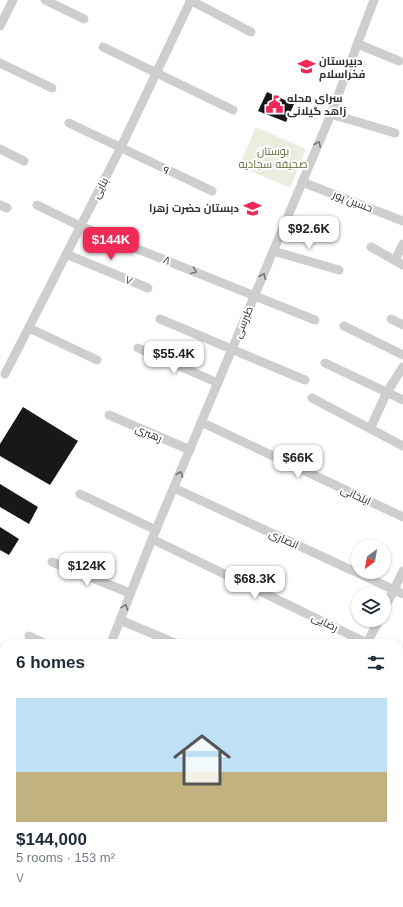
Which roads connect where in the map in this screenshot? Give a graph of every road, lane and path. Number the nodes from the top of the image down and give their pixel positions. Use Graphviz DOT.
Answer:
graph roads {
  1 [pos="13,0"];
  2 [pos="45,0"];
  3 [pos="191,0"];
  4 [pos="374,0"];
  5 [pos="84,19"];
  6 [pos="0,26"];
  7 [pos="252,32"];
  8 [pos="358,44"];
  9 [pos="103,47"];
  10 [pos="399,61"];
  11 [pos="0,63"];
  12 [pos="155,74"];
  13 [pos="52,88"];
  14 [pos="233,110"];
  15 [pos="331,114"];
  16 [pos="69,123"];
  17 [pos="395,133"];
  18 [pos="0,148"];
  19 [pos="120,148"];
  20 [pos="24,161"];
  21 [pos="302,182"];
  22 [pos="212,191"];
  23 [pos="37,205"];
  24 [pos="403,221"];
  25 [pos="80,226"];
  26 [pos="403,244"];
  27 [pos="371,247"];
  28 [pos="273,251"];
  29 [pos="66,254"];
  30 [pos="399,262"];
  31 [pos="339,270"];
  32 [pos="148,288"];
  33 [pos="254,295"];
  34 [pos="160,319"];
  35 [pos="391,319"];
  36 [pos="315,320"];
  37 [pos="403,325"];
  38 [pos="344,326"];
  39 [pos="29,328"];
  40 [pos="138,348"];
  41 [pos="232,349"];
  42 [pos="403,355"];
  43 [pos="97,360"];
  44 [pos="325,363"];
  45 [pos="403,367"];
  46 [pos="5,374"];
  47 [pos="305,380"];
  48 [pos="218,383"];
  49 [pos="387,392"];
  50 [pos="312,398"];
  51 [pos="403,400"];
  52 [pos="109,415"];
  53 [pos="201,422"];
  54 [pos="370,429"];
  55 [pos="403,446"];
  56 [pos="190,450"];
  57 [pos="174,488"];
  58 [pos="80,494"];
  59 [pos="403,517"];
  60 [pos="154,534"];
  61 [pos="52,562"];
  62 [pos="403,571"];
  63 [pos="394,590"];
  64 [pos="130,593"];
  65 [pos="403,594"];
  66 [pos="391,596"];
  67 [pos="120,620"];
  68 [pos="375,627"];
  69 [pos="29,636"];
  70 [pos="35,639"];
  71 [pos="113,639"];
  72 [pos="165,639"];
  73 [pos="359,639"];
  74 [pos="369,639"];
  1 -- 6 [label="street"];
  2 -- 5 [label="street"];
  3 -- 7 [label="street"];
  3 -- 12 [label="street, بنایی"];
  4 -- 8 [label="street, طبرسی"];
  8 -- 10 [label="street"];
  8 -- 15 [label="street, طبرسی"];
  9 -- 12 [label="street"];
  11 -- 13 [label="street"];
  12 -- 14 [label="street"];
  12 -- 19 [label="street, بنایی"];
  15 -- 17 [label="street"];
  21 -- 15 [label="street, طبرسی, one-way"];
  16 -- 19 [label="street, ۹"];
  18 -- 20 [label="street"];
  19 -- 22 [label="street, ۹"];
  19 -- 25 [label="street, بنایی"];
  21 -- 24 [label="street, حسین پور"];
  21 -- 28 [label="street, طبرسی"];
  23 -- 25 [label="street, ۸"];
  25 -- 29 [label="street, بنایی"];
  25 -- 33 [label="street, ۸, one-way"];
  26 -- 30 [label="street"];
  27 -- 30 [label="street"];
  28 -- 31 [label="street"];
  33 -- 28 [label="street, طبرسی, one-way"];
  29 -- 32 [label="street, ۷"];
  29 -- 39 [label="street, بنایی"];
  33 -- 36 [label="street, ۸"];
  33 -- 41 [label="street, طبرسی"];
  34 -- 41 [label="street"];
  35 -- 37 [label="street"];
  38 -- 42 [label="street"];
  39 -- 43 [label="street"];
  39 -- 46 [label="street, بنایی"];
  40 -- 48 [label="street"];
  41 -- 47 [label="street"];
  41 -- 48 [label="street, طبرسی"];
  44 -- 49 [label="street"];
  45 -- 49 [label="street"];
  48 -- 53 [label="street, طبرسی"];
  49 -- 51 [label="street"];
  49 -- 54 [label="street"];
  50 -- 54 [label="street"];
  52 -- 56 [label="street, رهبری"];
  53 -- 56 [label="street, طبرسی"];
  53 -- 59 [label="street, ایلخانی"];
  54 -- 55 [label="street"];
  57 -- 56 [label="street, طبرسی, one-way"];
  57 -- 60 [label="street, طبرسی"];
  57 -- 63 [label="street, انصاری"];
  58 -- 60 [label="street, رضایی"];
  60 -- 64 [label="street, طبرسی"];
  60 -- 73 [label="street, رضایی"];
  61 -- 64 [label="street"];
  62 -- 63 [label="street"];
  63 -- 65 [label="street, انصاری"];
  63 -- 66 [label="street"];
  67 -- 64 [label="street, طبرسی, one-way"];
  67 -- 71 [label="street, طبرسی"];
  67 -- 72 [label="street"];
  68 -- 74 [label="street"];
  69 -- 70 [label="street"];
}
